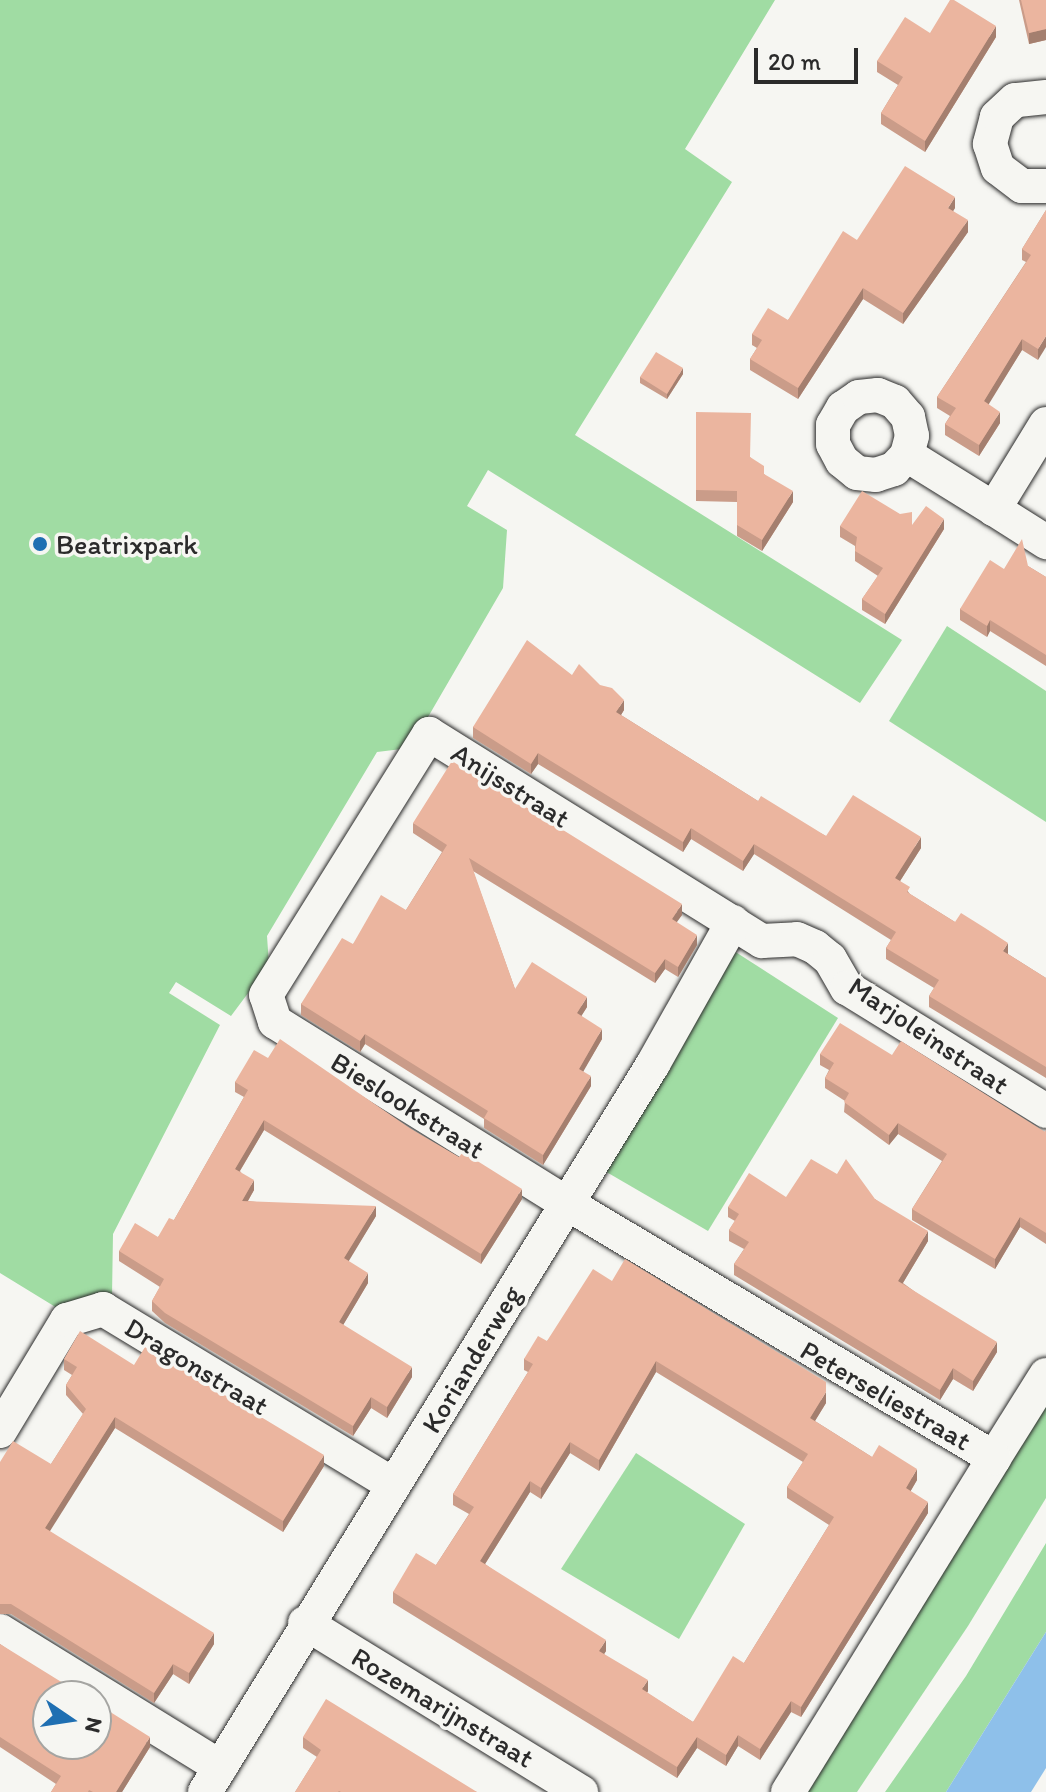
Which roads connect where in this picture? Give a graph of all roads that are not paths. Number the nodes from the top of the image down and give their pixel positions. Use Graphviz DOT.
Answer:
graph roads {
  1 [pos="1046,97"];
  2 [pos="1046,186"];
  3 [pos="1046,424"];
  4 [pos="907,455"];
  5 [pos="994,509"];
  6 [pos="1046,542"];
  7 [pos="733,922"];
  8 [pos="266,995"];
  9 [pos="1046,1111"];
  10 [pos="566,1203"];
  11 [pos="1046,1375"];
  12 [pos="0,1431"];
  13 [pos="994,1458"];
  14 [pos="394,1485"];
  15 [pos="305,1623"];
  16 [pos="0,1631"];
  17 [pos="213,1780"];
  18 [pos="581,1792"];
  19 [pos="788,1792"];
  1 -- 2 [label="street"];
  3 -- 5 [label="street"];
  4 -- 5 [label="street"];
  5 -- 6 [label="street"];
  7 -- 8 [label="street, Anijsstraat"];
  7 -- 9 [label="street, Marjoleinstraat"];
  7 -- 10 [label="street, Korianderweg"];
  8 -- 10 [label="street, Bieslookstraat"];
  10 -- 13 [label="street, Peterseliestraat"];
  10 -- 14 [label="street, Korianderweg"];
  11 -- 13 [label="street"];
  12 -- 14 [label="street, Dragonstraat"];
  13 -- 19 [label="street, Peterseliestraat"];
  14 -- 15 [label="street, Korianderweg"];
  15 -- 17 [label="street, Korianderweg"];
  15 -- 18 [label="street, Rozemarijnstraat"];
  16 -- 17 [label="street"];
}
